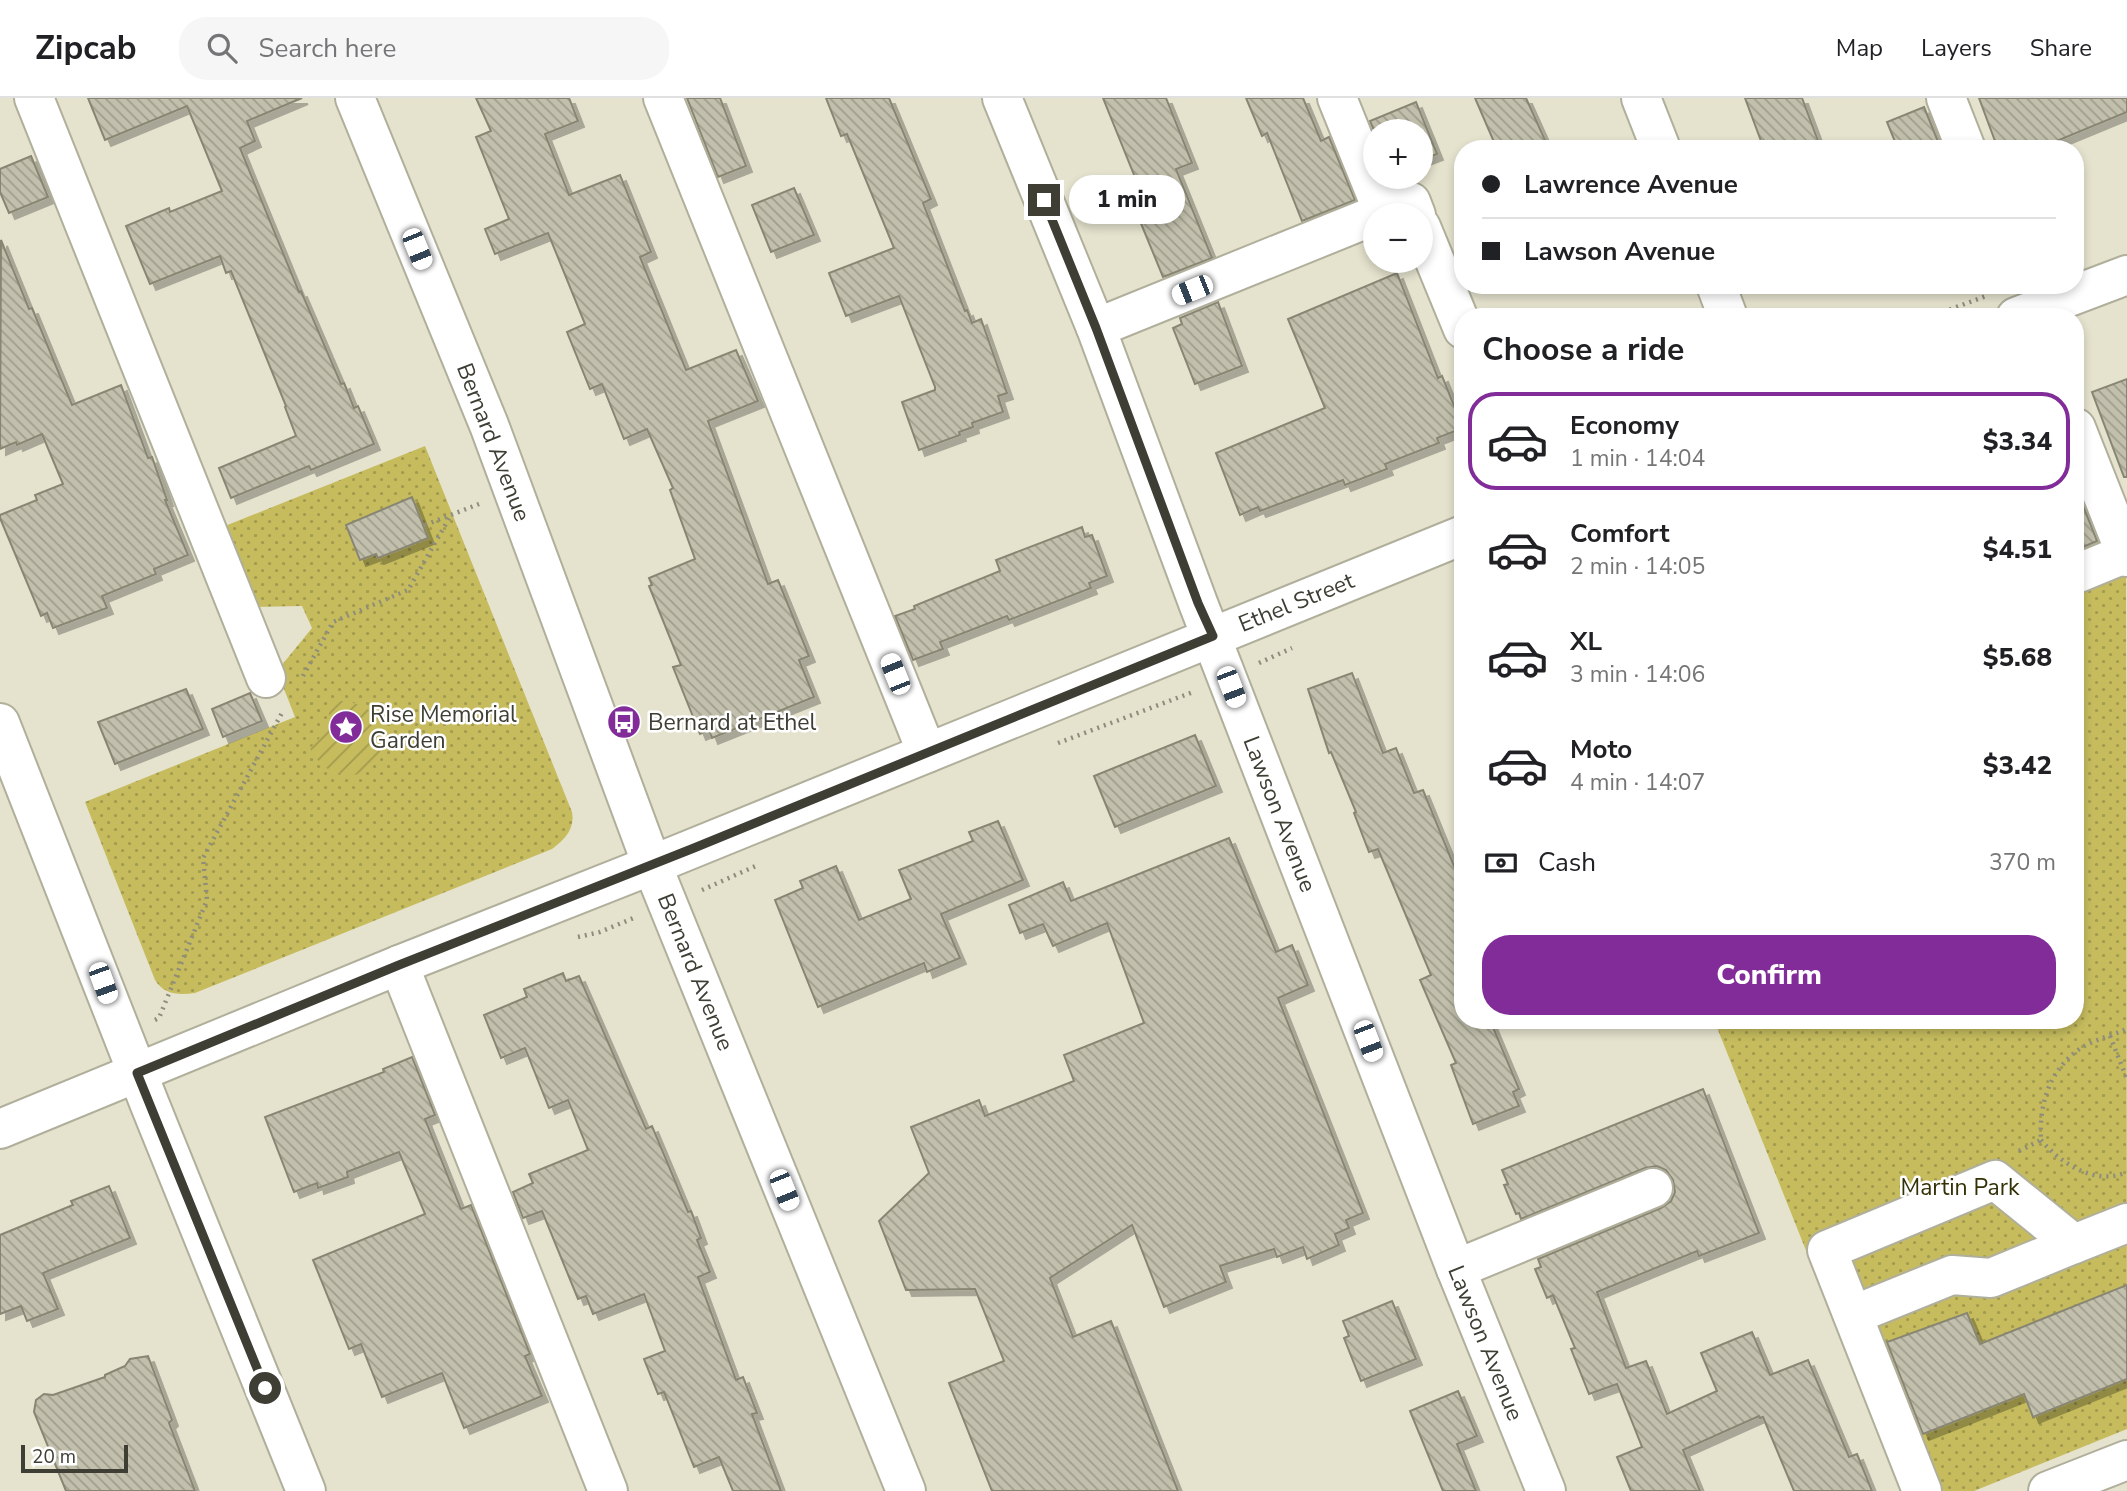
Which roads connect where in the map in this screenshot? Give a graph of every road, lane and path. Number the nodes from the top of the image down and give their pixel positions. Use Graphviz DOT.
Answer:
graph roads {
  1 [pos="34,98"];
  2 [pos="355,98"];
  3 [pos="663,98"];
  4 [pos="1002,98"];
  5 [pos="1338,98"];
  6 [pos="1641,98"];
  7 [pos="1946,98"];
  8 [pos="1657,140"];
  9 [pos="1962,140"];
  10 [pos="1394,203"];
  11 [pos="1363,228"];
  12 [pos="1433,256"];
  13 [pos="2127,275"];
  14 [pos="2084,287"];
  15 [pos="2058,294"];
  16 [pos="2018,305"];
  17 [pos="1454,308"];
  18 [pos="1996,308"];
  19 [pos="1096,328"];
  20 [pos="2084,448"];
  21 [pos="513,490"];
  22 [pos="451,515"];
  23 [pos="425,526"];
  24 [pos="1454,539"];
  25 [pos="2126,555"];
  26 [pos="2084,571"];
  27 [pos="1213,636"];
  28 [pos="285,688"];
  29 [pos="0,723"];
  30 [pos="927,753"];
  31 [pos="652,865"];
  32 [pos="399,965"];
  33 [pos="2127,1029"];
  34 [pos="122,1033"];
  35 [pos="2109,1036"];
  36 [pos="137,1073"];
  37 [pos="2127,1079"];
  38 [pos="0,1129"];
  39 [pos="2041,1140"];
  40 [pos="2127,1172"];
  41 [pos="1994,1180"];
  42 [pos="1653,1188"];
  43 [pos="2127,1223"];
  44 [pos="2074,1244"];
  45 [pos="1455,1269"];
  46 [pos="1853,1315"];
  47 [pos="2127,1460"];
  48 [pos="306,1491"];
  49 [pos="608,1491"];
  50 [pos="906,1491"];
  51 [pos="1546,1491"];
  52 [pos="1922,1491"];
  53 [pos="2048,1491"];
  1 -- 28 [label="street"];
  2 -- 21 [label="street, Bernard Avenue"];
  3 -- 30 [label="street"];
  4 -- 19 [label="street, Lawson Avenue"];
  5 -- 10 [label="street"];
  6 -- 8 [label="street"];
  7 -- 9 [label="street"];
  11 -- 19 [label="street"];
  12 -- 17 [label="street"];
  13 -- 14 [label="street"];
  15 -- 16 [label="street"];
  16 -- 18 [label="path"];
  19 -- 27 [label="street, Lawson Avenue"];
  20 -- 25 [label="street"];
  21 -- 22 [label="path"];
  21 -- 31 [label="street, Bernard Avenue"];
  22 -- 23 [label="path"];
  22 -- 28 [label="path"];
  24 -- 27 [label="street, Ethel Street"];
  25 -- 26 [label="street"];
  27 -- 30 [label="street, Ethel Street"];
  27 -- 45 [label="street, Lawson Avenue"];
  28 -- 34 [label="path"];
  29 -- 34 [label="street"];
  30 -- 31 [label="street, Ethel Street"];
  31 -- 32 [label="street, Ethel Street"];
  31 -- 50 [label="street, Bernard Avenue"];
  32 -- 36 [label="street, Ethel Street"];
  32 -- 49 [label="street"];
  33 -- 35 [label="path"];
  34 -- 36 [label="street"];
  35 -- 37 [label="path"];
  35 -- 39 [label="path"];
  36 -- 38 [label="street, Ethel Street"];
  36 -- 48 [label="street"];
  39 -- 40 [label="path"];
  39 -- 41 [label="path"];
  41 -- 44 [label="street"];
  41 -- 46 [label="street"];
  42 -- 45 [label="street"];
  43 -- 44 [label="street"];
  44 -- 46 [label="street"];
  45 -- 51 [label="street, Lawson Avenue"];
  46 -- 52 [label="street"];
  47 -- 53 [label="street"];
}
